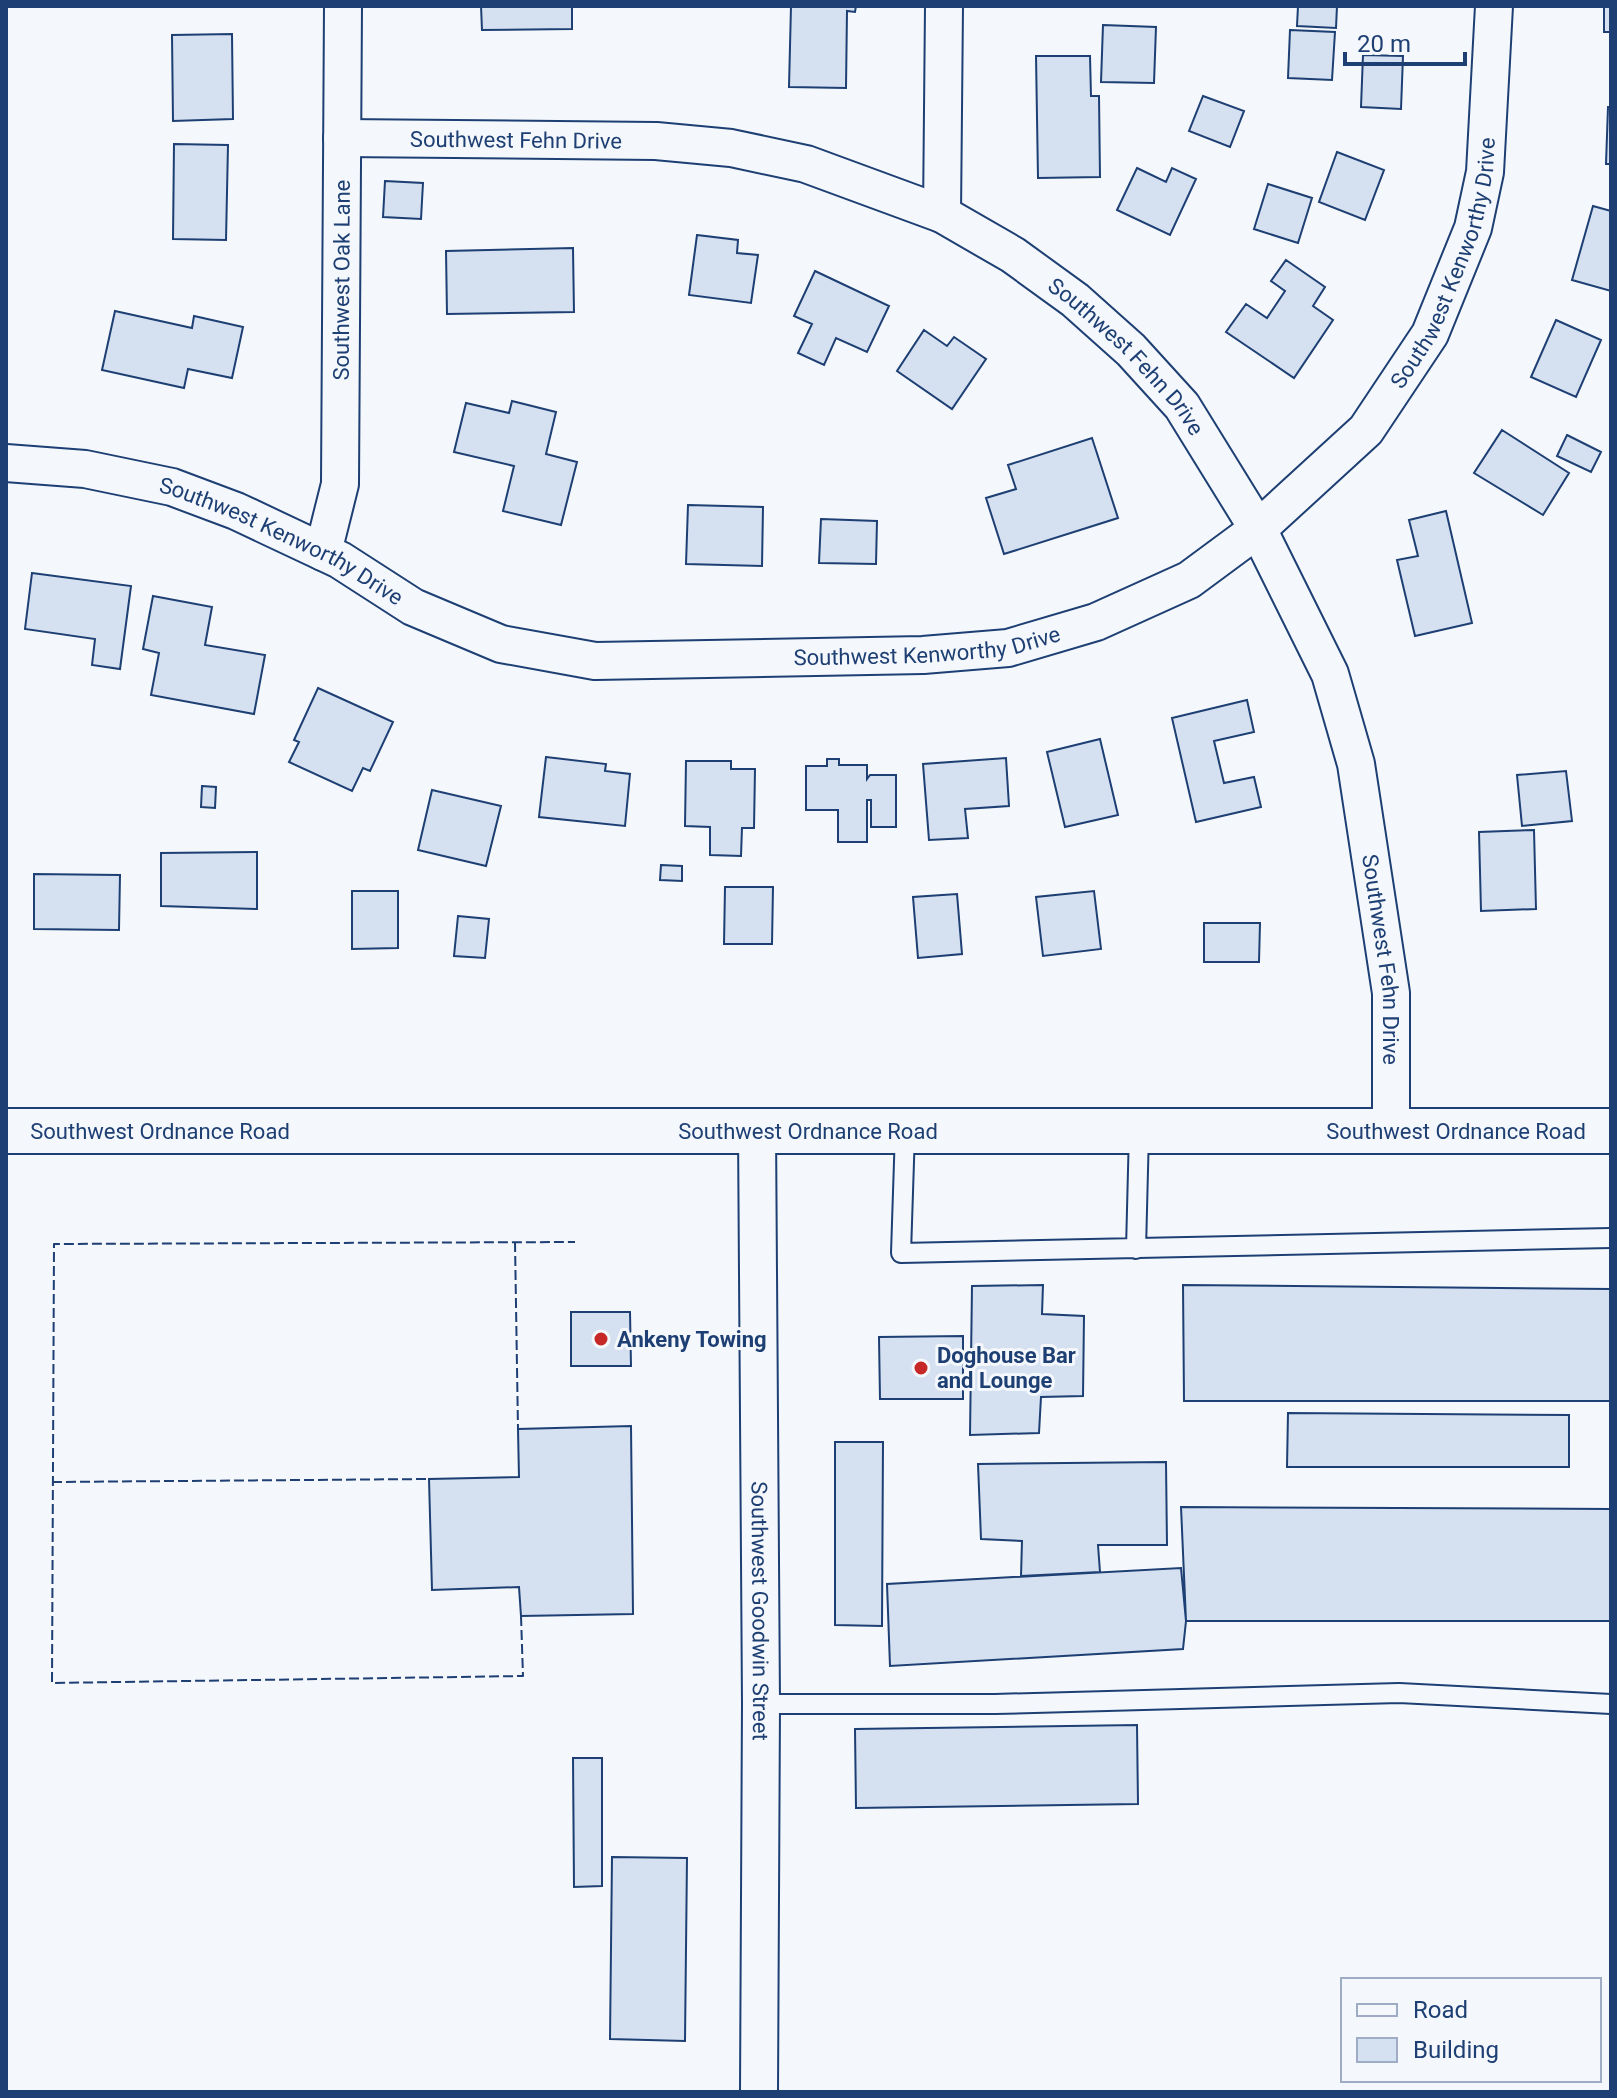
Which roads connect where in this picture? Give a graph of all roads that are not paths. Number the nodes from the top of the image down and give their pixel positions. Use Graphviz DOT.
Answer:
graph roads {
  1 [pos="343,6"];
  2 [pos="944,6"];
  3 [pos="1494,6"];
  4 [pos="342,138"];
  5 [pos="942,214"];
  6 [pos="6,463"];
  7 [pos="1258,529"];
  8 [pos="323,552"];
  9 [pos="757,1129"];
  10 [pos="905,1129"];
  11 [pos="1139,1130"];
  12 [pos="6,1131"];
  13 [pos="1391,1131"];
  14 [pos="1611,1131"];
  15 [pos="1611,1238"];
  16 [pos="1136,1249"];
  17 [pos="761,1704"];
  18 [pos="1611,1704"];
  19 [pos="759,2092"];
  1 -- 4 [label="street, Southwest Oak Lane"];
  2 -- 5 [label="street"];
  3 -- 7 [label="street, Southwest Kenworthy Drive"];
  4 -- 5 [label="street, Southwest Fehn Drive"];
  4 -- 8 [label="street, Southwest Oak Lane"];
  5 -- 7 [label="street, Southwest Fehn Drive"];
  6 -- 8 [label="street, Southwest Kenworthy Drive"];
  7 -- 8 [label="street, Southwest Kenworthy Drive"];
  7 -- 13 [label="street, Southwest Fehn Drive"];
  9 -- 10 [label="street, Southwest Ordnance Road"];
  9 -- 12 [label="street, Southwest Ordnance Road"];
  9 -- 17 [label="street, Southwest Goodwin Street"];
  10 -- 11 [label="street, Southwest Ordnance Road"];
  10 -- 16 [label="lane"];
  11 -- 13 [label="street, Southwest Ordnance Road"];
  11 -- 16 [label="lane"];
  13 -- 14 [label="street, Southwest Ordnance Road"];
  15 -- 16 [label="lane"];
  17 -- 18 [label="lane"];
  17 -- 19 [label="street, Southwest Goodwin Street"];
}
